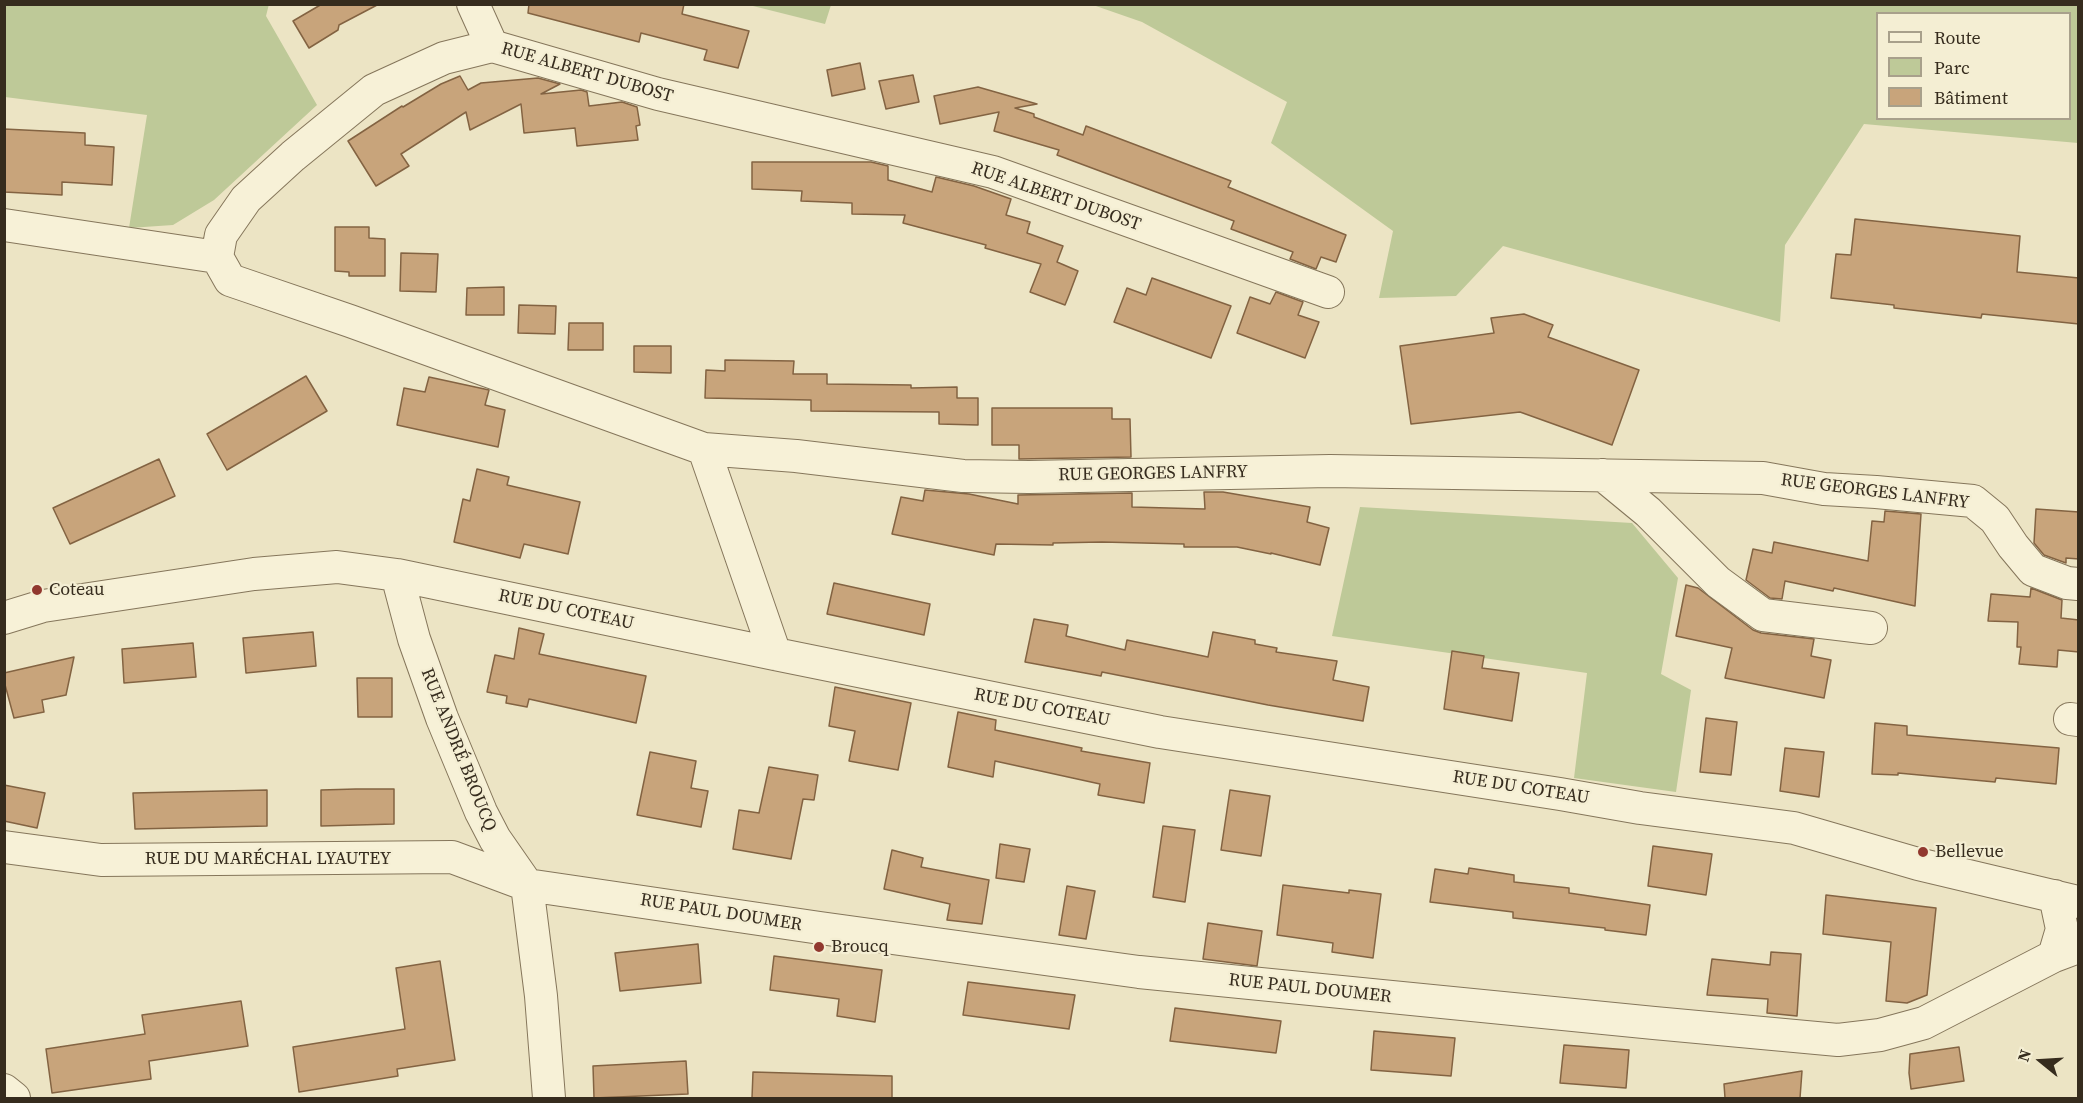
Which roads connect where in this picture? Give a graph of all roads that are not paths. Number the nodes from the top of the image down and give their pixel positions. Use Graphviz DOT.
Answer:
graph roads {
  1 [pos="473,4"];
  2 [pos="492,46"];
  3 [pos="4,225"];
  4 [pos="217,257"];
  5 [pos="1328,292"];
  6 [pos="704,449"];
  7 [pos="1603,475"];
  8 [pos="397,574"];
  9 [pos="2079,584"];
  10 [pos="4,618"];
  11 [pos="1871,628"];
  12 [pos="775,654"];
  13 [pos="4,847"];
  14 [pos="527,885"];
  15 [pos="2067,899"];
  16 [pos="2066,952"];
  17 [pos="4,1090"];
  18 [pos="14,1098"];
  19 [pos="549,1098"];
  1 -- 2 [label="street"];
  2 -- 4 [label="street, RUE ALBERT DUBOST"];
  2 -- 5 [label="street, RUE ALBERT DUBOST"];
  3 -- 4 [label="street"];
  4 -- 6 [label="street"];
  6 -- 7 [label="street, RUE GEORGES LANFRY"];
  6 -- 12 [label="street"];
  7 -- 9 [label="street, RUE GEORGES LANFRY"];
  7 -- 11 [label="street"];
  8 -- 10 [label="street, RUE DU COTEAU"];
  8 -- 12 [label="street, RUE DU COTEAU"];
  8 -- 14 [label="street, RUE ANDRÉ BROUCQ"];
  12 -- 15 [label="street, RUE DU COTEAU"];
  13 -- 14 [label="street, RUE DU MARÉCHAL LYAUTEY"];
  14 -- 16 [label="street, RUE PAUL DOUMER"];
  14 -- 19 [label="street, RUE ANDRÉ BROUCQ"];
  15 -- 16 [label="street"];
  17 -- 18 [label="street"];
}
